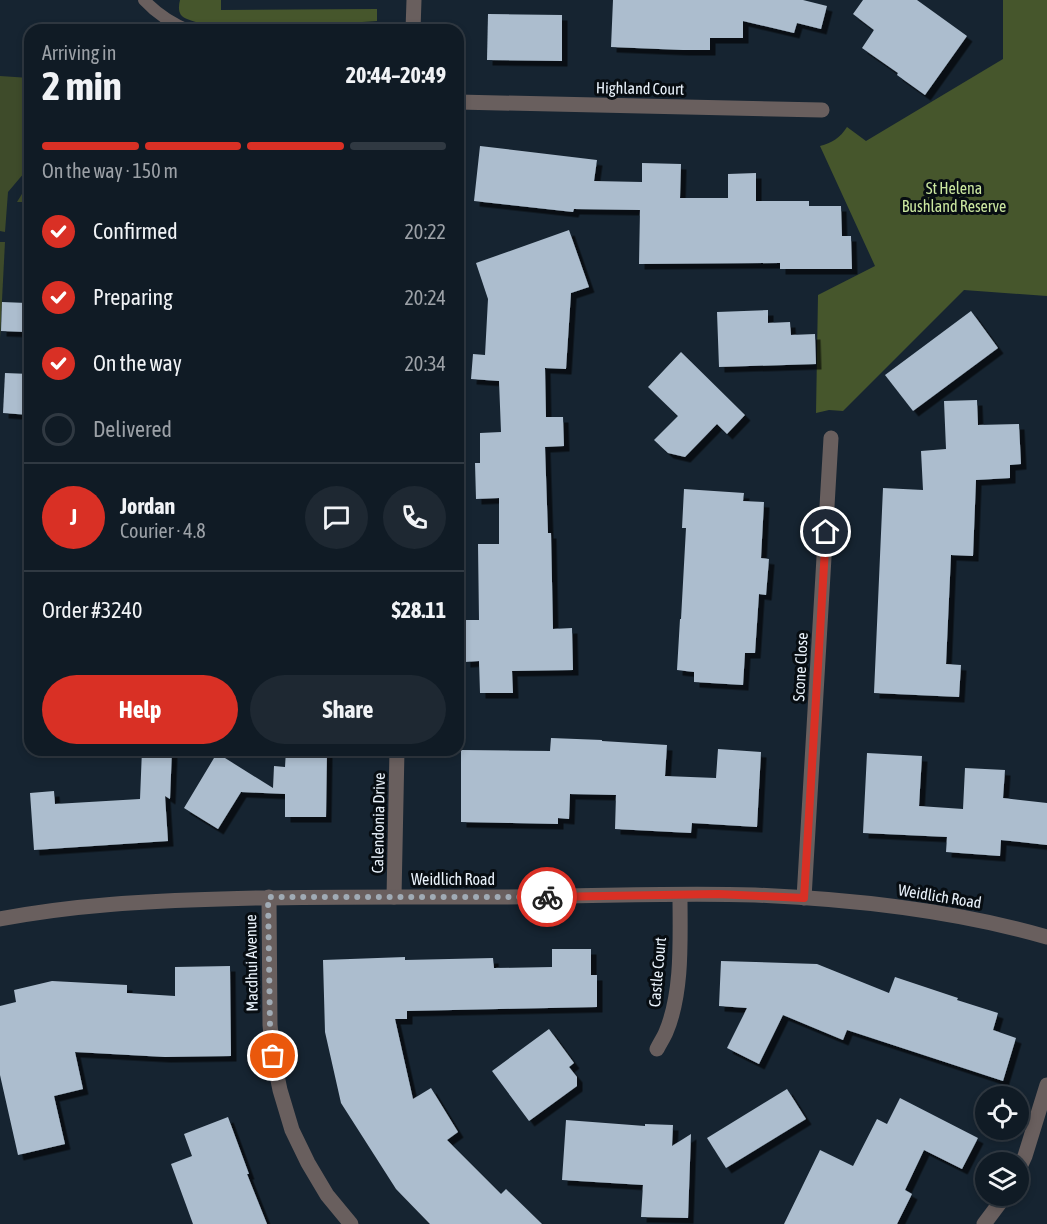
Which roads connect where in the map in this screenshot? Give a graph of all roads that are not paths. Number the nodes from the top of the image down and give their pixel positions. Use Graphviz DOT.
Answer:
graph roads {
  1 [pos="144,0"];
  2 [pos="414,0"];
  3 [pos="175,24"];
  4 [pos="413,24"];
  5 [pos="464,102"];
  6 [pos="822,110"];
  7 [pos="831,438"];
  8 [pos="397,756"];
  9 [pos="680,895"];
  10 [pos="268,897"];
  11 [pos="394,897"];
  12 [pos="804,898"];
  13 [pos="0,919"];
  14 [pos="1047,936"];
  15 [pos="657,1049"];
  16 [pos="1047,1085"];
  17 [pos="1026,1152"];
  18 [pos="998,1206"];
  19 [pos="351,1224"];
  20 [pos="984,1224"];
  1 -- 3 [label="lane"];
  2 -- 4 [label="street"];
  5 -- 6 [label="street, Highland Court"];
  7 -- 12 [label="street, Scone Close"];
  8 -- 11 [label="street, Calendonia Drive"];
  9 -- 11 [label="street, Weidlich Road"];
  9 -- 12 [label="street, Weidlich Road"];
  9 -- 15 [label="street, Castle Court"];
  10 -- 11 [label="street, Weidlich Road"];
  10 -- 13 [label="street, Weidlich Road"];
  10 -- 19 [label="street, Macdhui Avenue"];
  12 -- 14 [label="street, Weidlich Road"];
  16 -- 17 [label="street"];
  18 -- 20 [label="street"];
}
